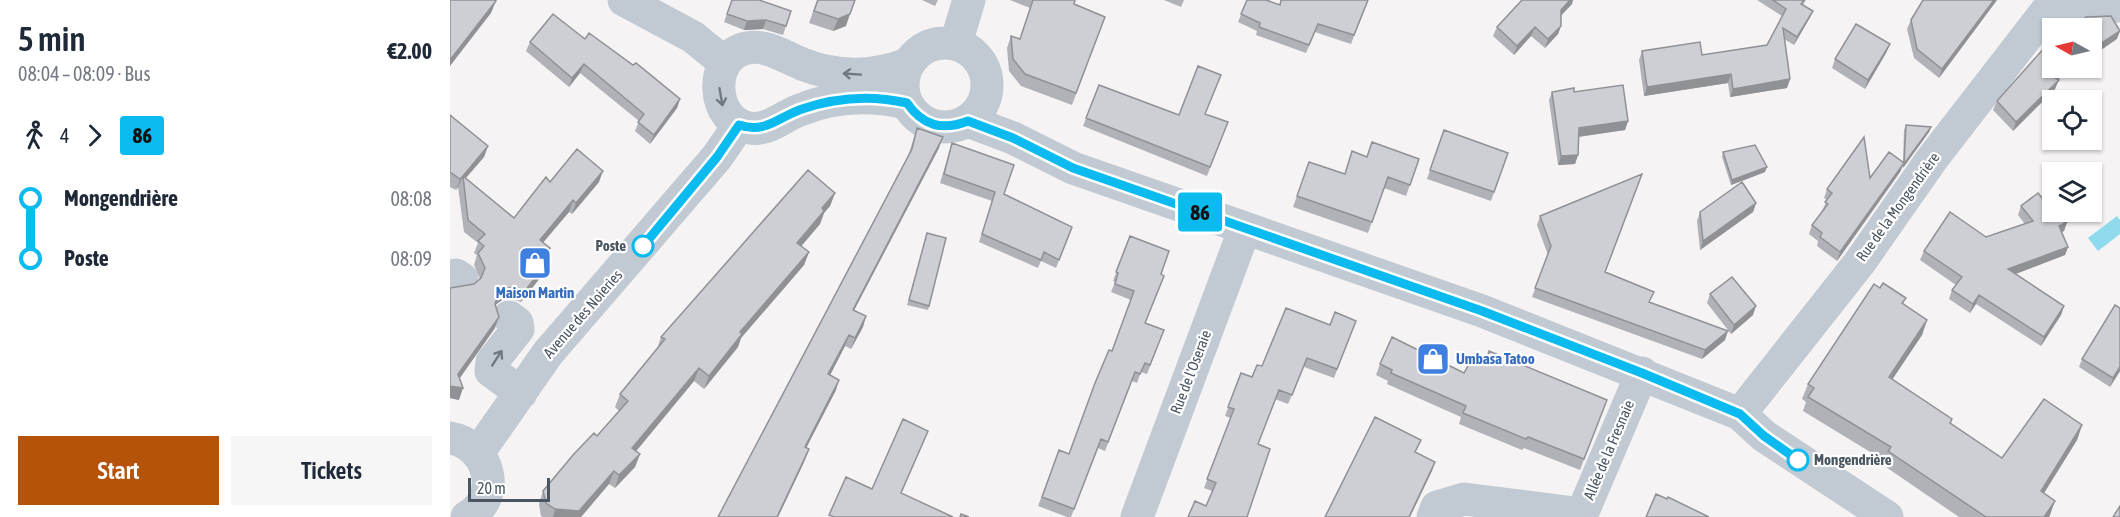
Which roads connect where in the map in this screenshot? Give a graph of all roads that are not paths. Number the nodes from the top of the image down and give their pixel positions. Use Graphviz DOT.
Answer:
graph roads {
  1 [pos="624,0"];
  2 [pos="969,0"];
  3 [pos="2052,5"];
  4 [pos="2120,6"];
  5 [pos="956,44"];
  6 [pos="725,63"];
  7 [pos="908,64"];
  8 [pos="907,103"];
  9 [pos="968,121"];
  10 [pos="739,125"];
  11 [pos="1245,228"];
  12 [pos="509,317"];
  13 [pos="1642,373"];
  14 [pos="521,393"];
  15 [pos="1740,414"];
  16 [pos="450,438"];
  17 [pos="478,453"];
  18 [pos="467,517"];
  19 [pos="1137,517"];
  20 [pos="1433,517"];
  21 [pos="1887,517"];
  1 -- 6 [label="street"];
  2 -- 5 [label="street"];
  3 -- 4 [label="street"];
  3 -- 15 [label="street, Rue de la Mongendrière"];
  5 -- 7 [label="street"];
  5 -- 9 [label="street"];
  7 -- 6 [label="street, one-way"];
  6 -- 10 [label="street, one-way"];
  7 -- 8 [label="street"];
  8 -- 9 [label="street"];
  8 -- 10 [label="street"];
  9 -- 11 [label="street"];
  10 -- 14 [label="street, Avenue des Noieries"];
  11 -- 13 [label="street"];
  11 -- 19 [label="street, Rue de l'Oseraie"];
  14 -- 12 [label="street, one-way"];
  13 -- 15 [label="street"];
  13 -- 20 [label="street, Allée de la Fresnaie"];
  14 -- 17 [label="street, Avenue des Noieries"];
  15 -- 21 [label="street"];
  16 -- 17 [label="street"];
  17 -- 18 [label="street"];
}
